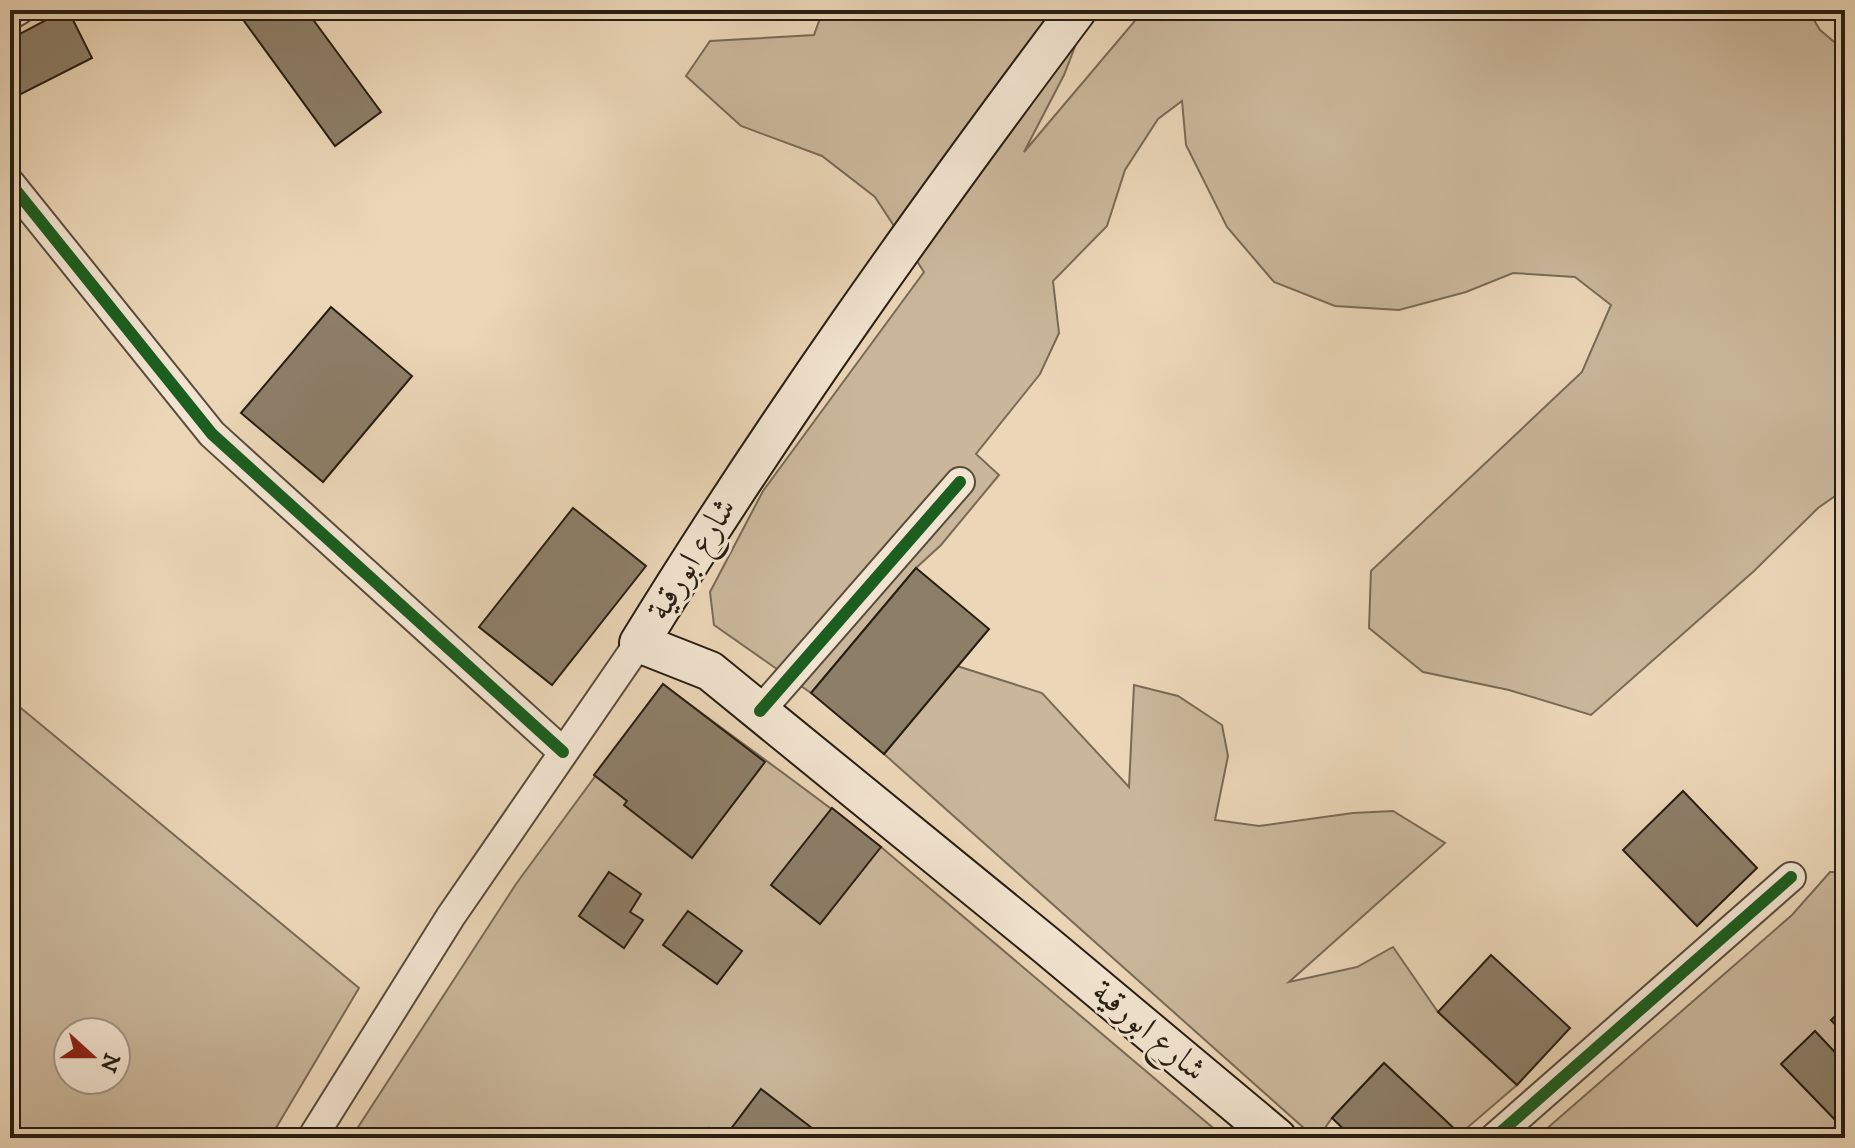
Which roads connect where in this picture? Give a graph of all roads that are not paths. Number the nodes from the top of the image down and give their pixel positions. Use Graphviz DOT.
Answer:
graph roads {
  1 [pos="19,10"];
  2 [pos="1077,10"];
  3 [pos="10,15"];
  4 [pos="10,183"];
  5 [pos="960,482"];
  6 [pos="639,643"];
  7 [pos="760,711"];
  8 [pos="563,752"];
  9 [pos="1791,877"];
  10 [pos="312,1138"];
  11 [pos="1277,1138"];
  12 [pos="1494,1138"];
  1 -- 3 [label="street"];
  2 -- 6 [label="main road, شارع ابورقية"];
  4 -- 8 [label="street"];
  5 -- 7 [label="street"];
  6 -- 7 [label="main road, شارع ابورقية"];
  6 -- 8 [label="street"];
  7 -- 11 [label="main road, شارع ابورقية"];
  8 -- 10 [label="street"];
  9 -- 12 [label="street"];
}
